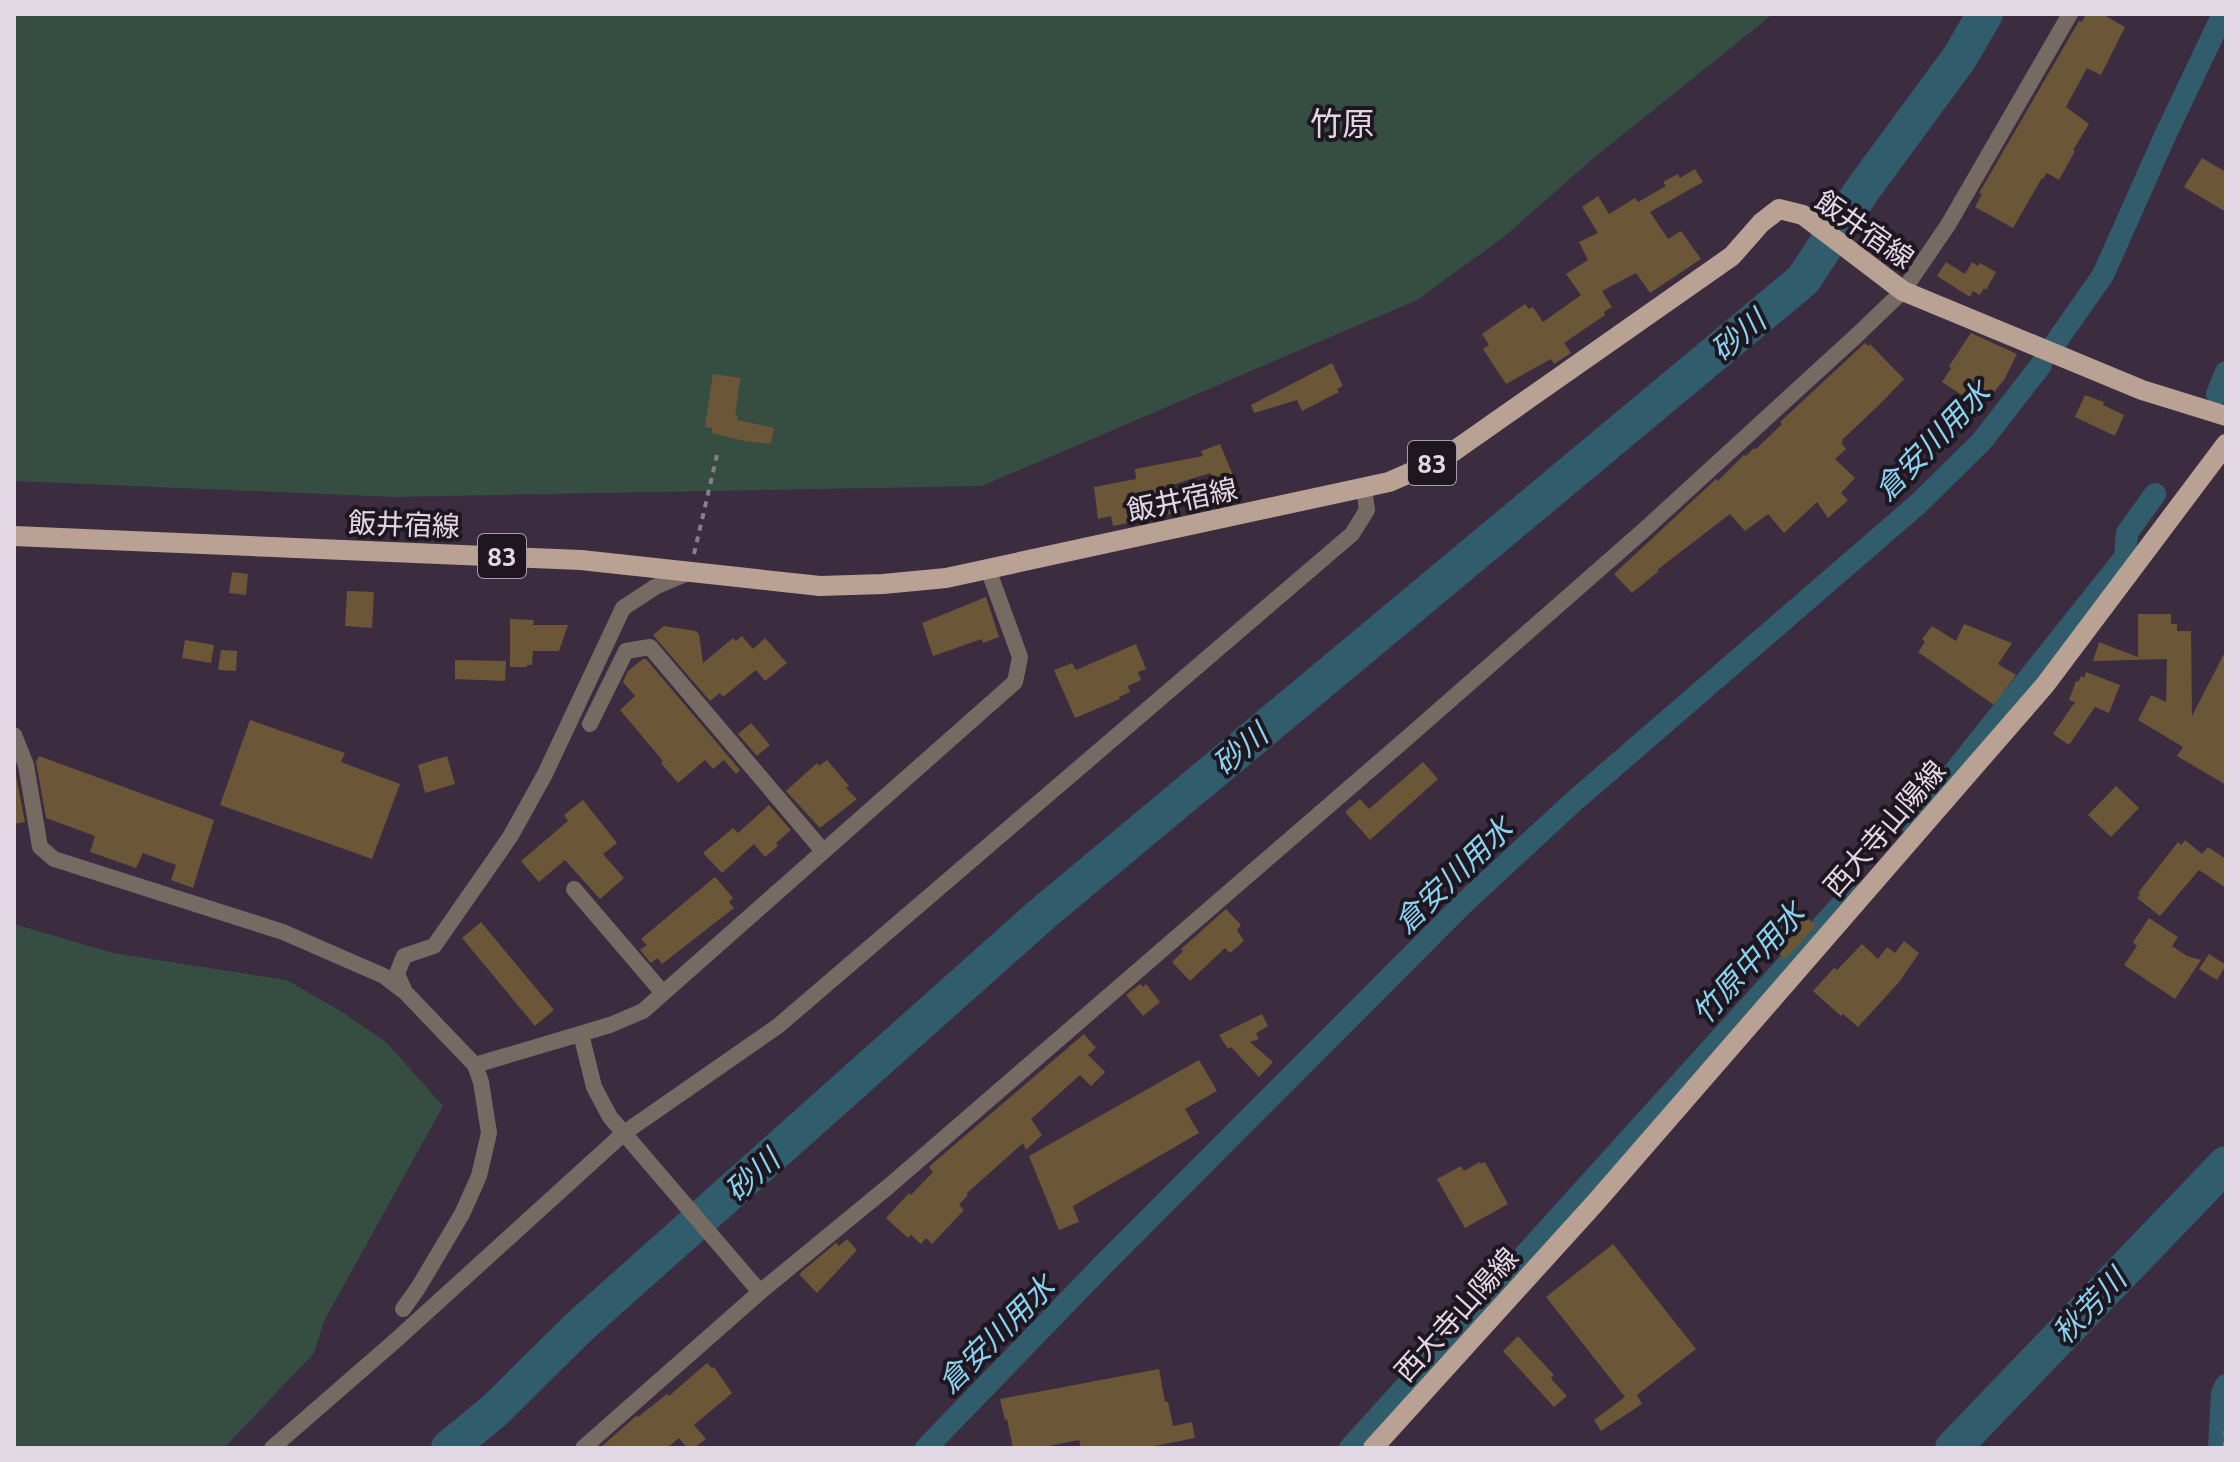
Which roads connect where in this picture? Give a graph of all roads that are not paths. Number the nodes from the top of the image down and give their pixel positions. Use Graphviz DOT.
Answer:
graph roads {
  1 [pos="2070,14"];
  2 [pos="1895,285"];
  3 [pos="2226,416"];
  4 [pos="2226,444"];
  5 [pos="1364,488"];
  6 [pos="14,536"];
  7 [pos="988,569"];
  8 [pos="690,572"];
  9 [pos="590,724"];
  10 [pos="14,735"];
  11 [pos="823,851"];
  12 [pos="574,889"];
  13 [pos="663,993"];
  14 [pos="406,994"];
  15 [pos="581,1034"];
  16 [pos="475,1065"];
  17 [pos="627,1137"];
  18 [pos="760,1292"];
  19 [pos="403,1309"];
  20 [pos="272,1448"];
  21 [pos="583,1448"];
  22 [pos="1373,1448"];
  1 -- 2 [label="street"];
  2 -- 3 [label="main road, 飯井宿線 / 83"];
  2 -- 5 [label="main road, 飯井宿線 / 83"];
  2 -- 18 [label="street"];
  4 -- 22 [label="main road, 西大寺山陽線"];
  5 -- 7 [label="main road, 飯井宿線 / 83"];
  5 -- 17 [label="street"];
  6 -- 8 [label="main road, 飯井宿線 / 83"];
  7 -- 8 [label="main road, 飯井宿線 / 83"];
  7 -- 11 [label="street"];
  8 -- 14 [label="street"];
  9 -- 11 [label="street"];
  10 -- 14 [label="street"];
  11 -- 13 [label="street"];
  12 -- 13 [label="street"];
  13 -- 15 [label="street"];
  14 -- 16 [label="street"];
  15 -- 16 [label="street"];
  15 -- 17 [label="street"];
  16 -- 19 [label="street"];
  17 -- 18 [label="street"];
  17 -- 20 [label="street"];
  18 -- 21 [label="street"];
}
